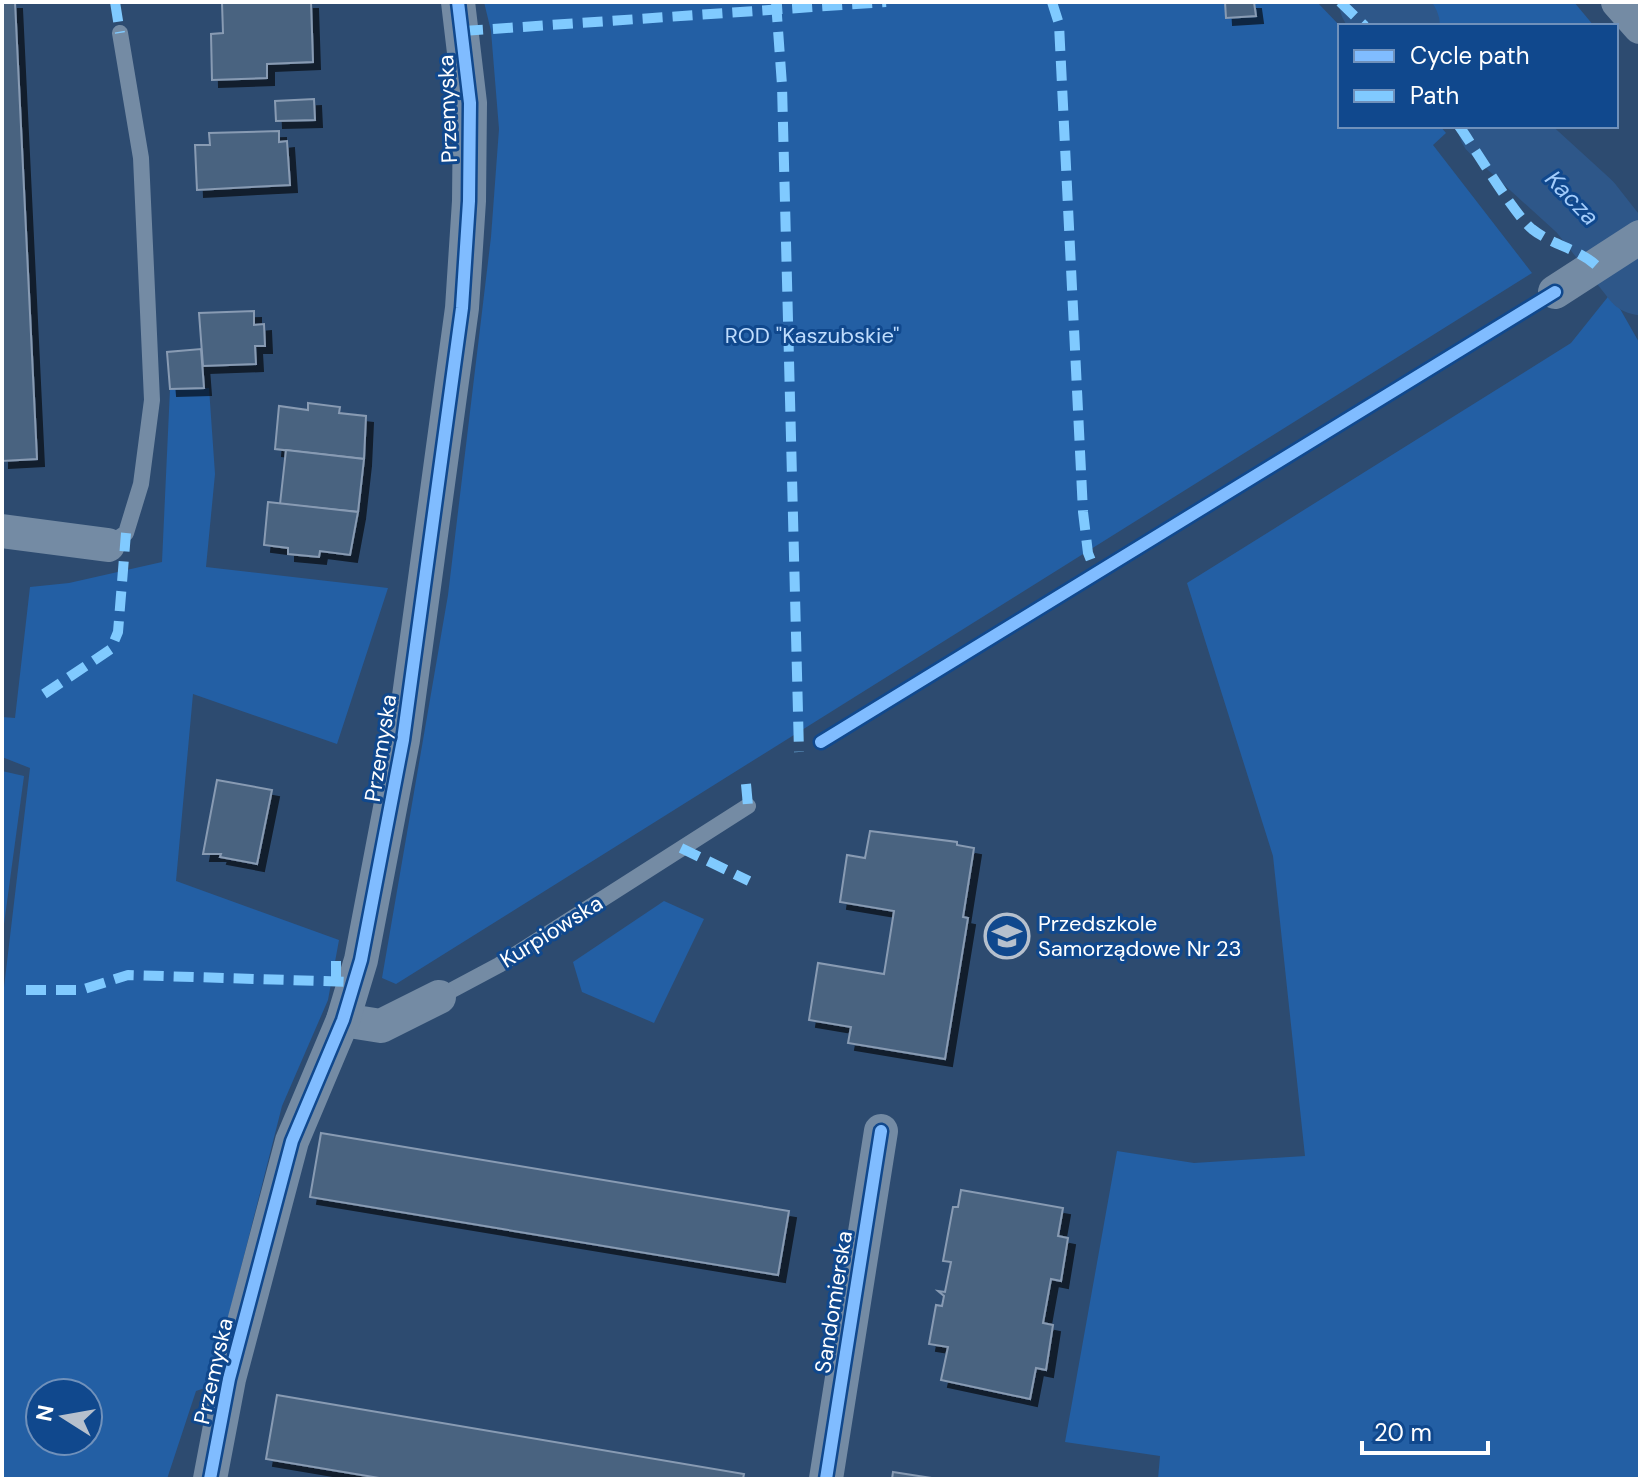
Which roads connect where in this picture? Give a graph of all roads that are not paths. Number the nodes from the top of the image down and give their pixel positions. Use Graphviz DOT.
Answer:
graph roads {
  1 [pos="458,2"];
  2 [pos="1618,2"];
  3 [pos="1640,27"];
  4 [pos="120,33"];
  5 [pos="1640,237"];
  6 [pos="1555,292"];
  7 [pos="2,531"];
  8 [pos="108,545"];
  9 [pos="748,806"];
  10 [pos="439,997"];
  11 [pos="343,1020"];
  12 [pos="881,1131"];
  13 [pos="210,1479"];
  14 [pos="826,1479"];
  1 -- 11 [label="street, Przemyska"];
  2 -- 3 [label="street"];
  4 -- 8 [label="lane"];
  5 -- 6 [label="street"];
  7 -- 8 [label="street"];
  9 -- 10 [label="lane, Kurpiowska"];
  10 -- 11 [label="street, Kurpiowska"];
  11 -- 13 [label="street, Przemyska"];
  12 -- 14 [label="street, Sandomierska"];
}
